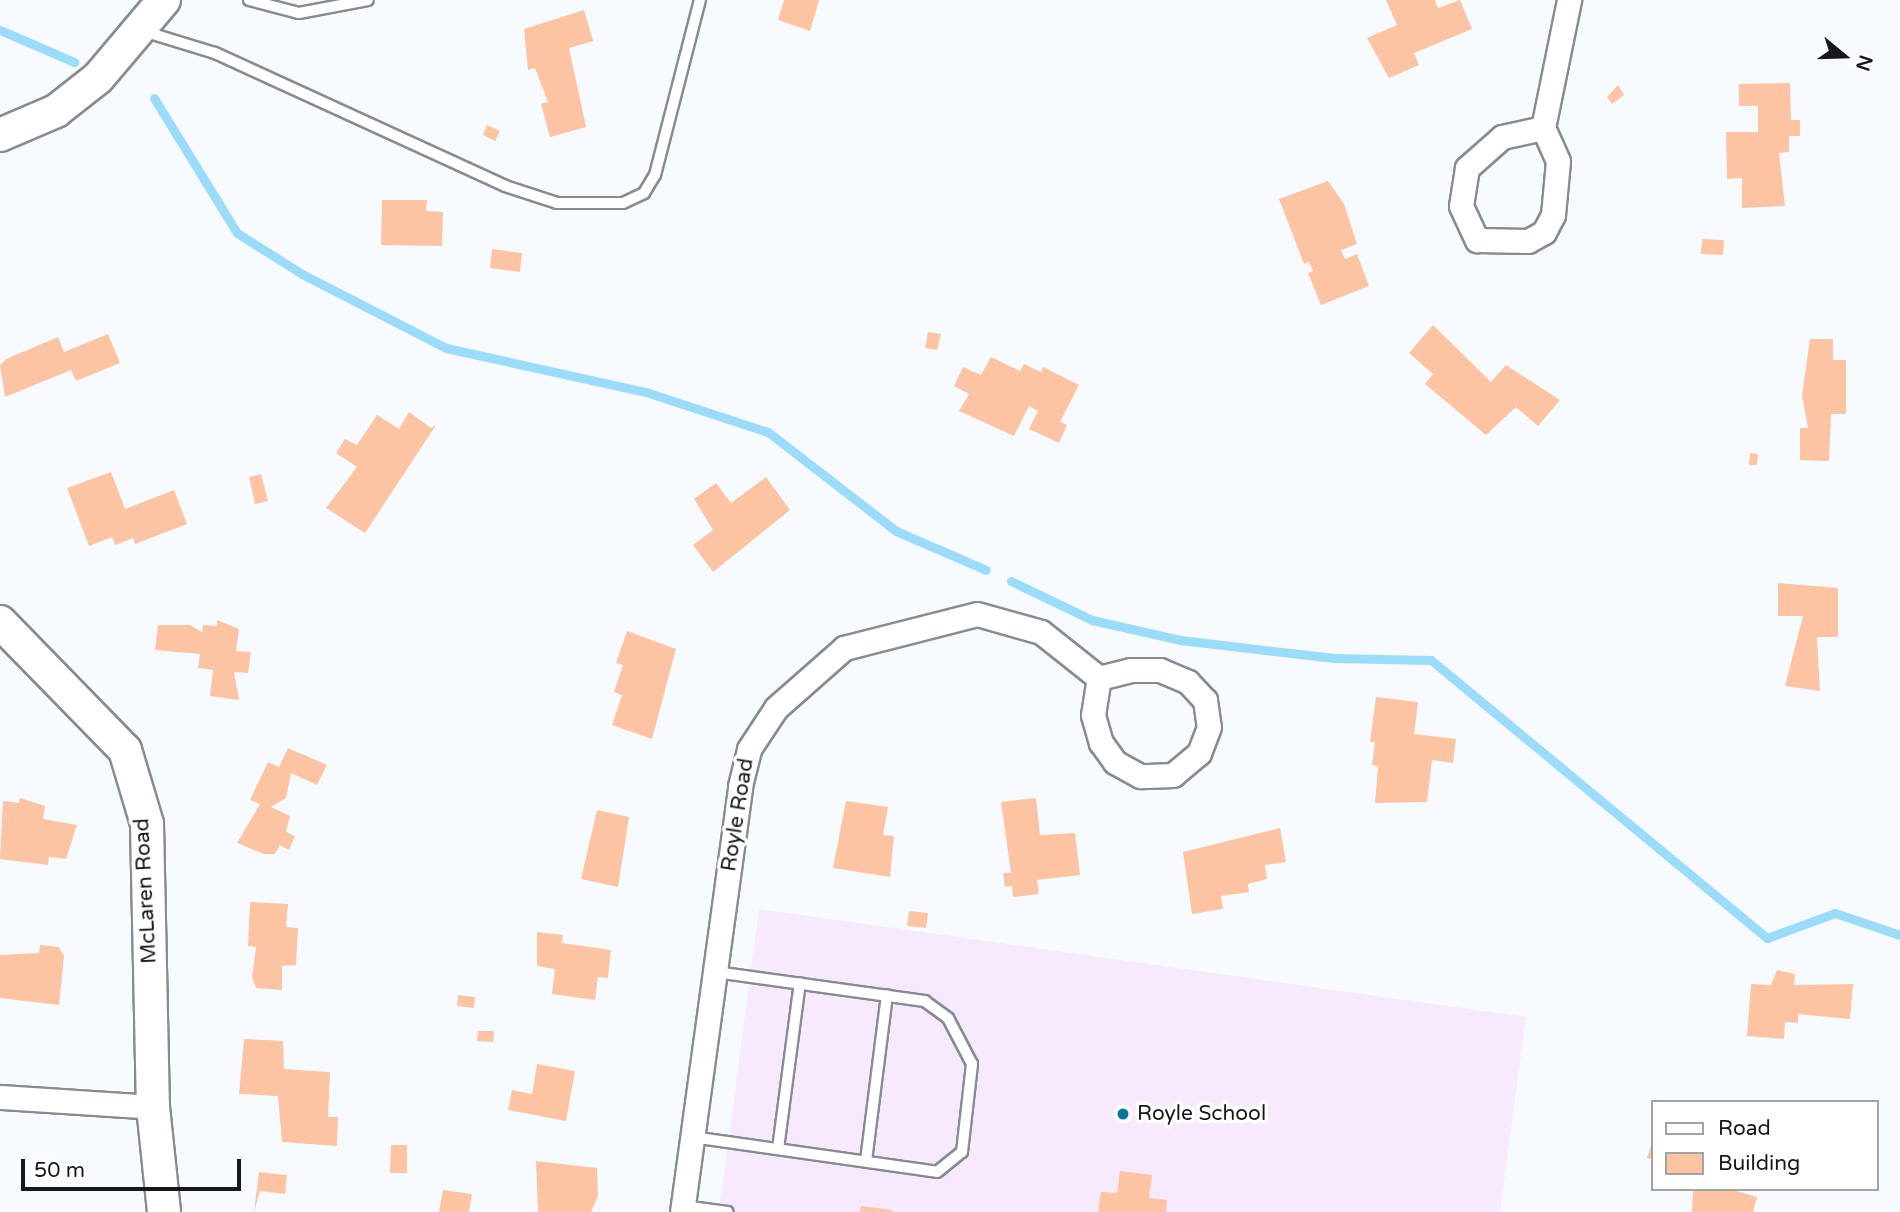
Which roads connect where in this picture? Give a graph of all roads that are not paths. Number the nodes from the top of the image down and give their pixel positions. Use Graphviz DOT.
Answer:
graph roads {
  1 [pos="164,0"];
  2 [pos="249,0"];
  3 [pos="368,0"];
  4 [pos="700,0"];
  5 [pos="1569,0"];
  6 [pos="140,30"];
  7 [pos="1543,128"];
  8 [pos="0,135"];
  9 [pos="0,622"];
  10 [pos="1099,678"];
  11 [pos="715,972"];
  12 [pos="800,983"];
  13 [pos="887,995"];
  14 [pos="0,1097"];
  15 [pos="153,1107"];
  16 [pos="692,1137"];
  17 [pos="778,1149"];
  18 [pos="866,1161"];
  19 [pos="683,1209"];
  20 [pos="164,1212"];
  21 [pos="728,1212"];
  1 -- 6 [label="street"];
  2 -- 3 [label="lane"];
  4 -- 6 [label="lane"];
  5 -- 7 [label="street"];
  6 -- 8 [label="street"];
  7 -- 7 [label="street"];
  9 -- 15 [label="street, McLaren Road"];
  10 -- 10 [label="street"];
  10 -- 11 [label="street, Royle Road"];
  11 -- 12 [label="lane"];
  11 -- 16 [label="street, Royle Road"];
  12 -- 13 [label="lane"];
  12 -- 17 [label="lane"];
  13 -- 18 [label="lane"];
  13 -- 18 [label="lane"];
  14 -- 15 [label="street"];
  15 -- 20 [label="street, McLaren Road"];
  16 -- 17 [label="lane"];
  16 -- 19 [label="street, Royle Road"];
  17 -- 18 [label="lane"];
  19 -- 21 [label="lane"];
}
